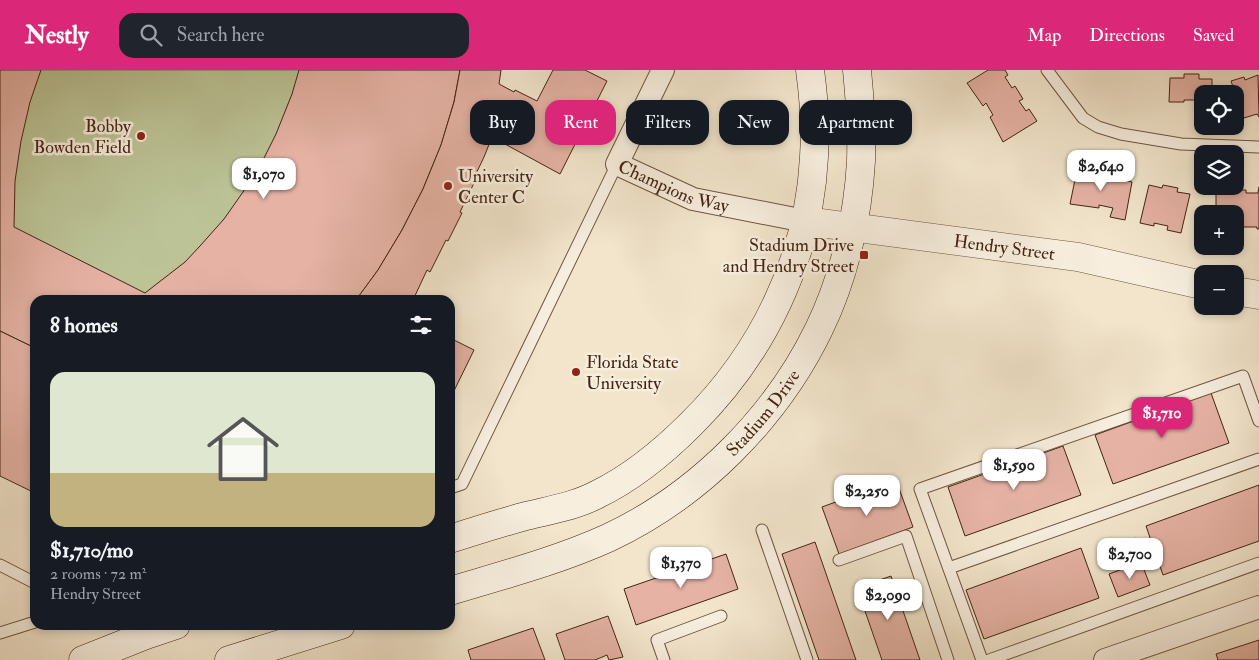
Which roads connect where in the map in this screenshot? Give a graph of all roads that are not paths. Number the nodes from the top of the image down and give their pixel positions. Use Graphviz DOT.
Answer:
graph roads {
  1 [pos="663,70"];
  2 [pos="810,70"];
  3 [pos="857,70"];
  4 [pos="1047,70"];
  5 [pos="1259,147"];
  6 [pos="617,164"];
  7 [pos="805,221"];
  8 [pos="852,227"];
  9 [pos="1194,282"];
  10 [pos="1244,293"];
  11 [pos="1259,295"];
  12 [pos="1259,421"];
  13 [pos="1259,459"];
  14 [pos="455,486"];
  15 [pos="762,530"];
  16 [pos="455,537"];
  17 [pos="840,560"];
  18 [pos="1259,564"];
  19 [pos="0,565"];
  20 [pos="949,568"];
  21 [pos="30,580"];
  22 [pos="455,589"];
  23 [pos="1259,606"];
  24 [pos="721,616"];
  25 [pos="30,624"];
  26 [pos="161,630"];
  27 [pos="326,630"];
  28 [pos="0,633"];
  29 [pos="1134,655"];
  30 [pos="83,660"];
  31 [pos="229,660"];
  32 [pos="664,660"];
  33 [pos="807,660"];
  34 [pos="948,660"];
  35 [pos="982,660"];
  36 [pos="989,660"];
  37 [pos="1107,660"];
  1 -- 6 [label="street, Champions Way"];
  2 -- 7 [label="main road"];
  3 -- 8 [label="main road, Stadium Drive"];
  4 -- 5 [label="lane"];
  6 -- 7 [label="street, Champions Way"];
  6 -- 14 [label="lane"];
  7 -- 8 [label="main road, Hendry Street"];
  7 -- 16 [label="main road"];
  8 -- 9 [label="main road, Hendry Street"];
  8 -- 22 [label="main road, Stadium Drive"];
  10 -- 11 [label="main road"];
  12 -- 20 [label="lane"];
  13 -- 20 [label="lane"];
  15 -- 33 [label="lane"];
  17 -- 34 [label="lane"];
  18 -- 36 [label="lane"];
  19 -- 21 [label="lane"];
  20 -- 35 [label="lane"];
  23 -- 29 [label="street"];
  24 -- 32 [label="lane"];
  25 -- 28 [label="lane"];
  26 -- 30 [label="main road"];
  27 -- 31 [label="main road"];
  29 -- 37 [label="street"];
}
